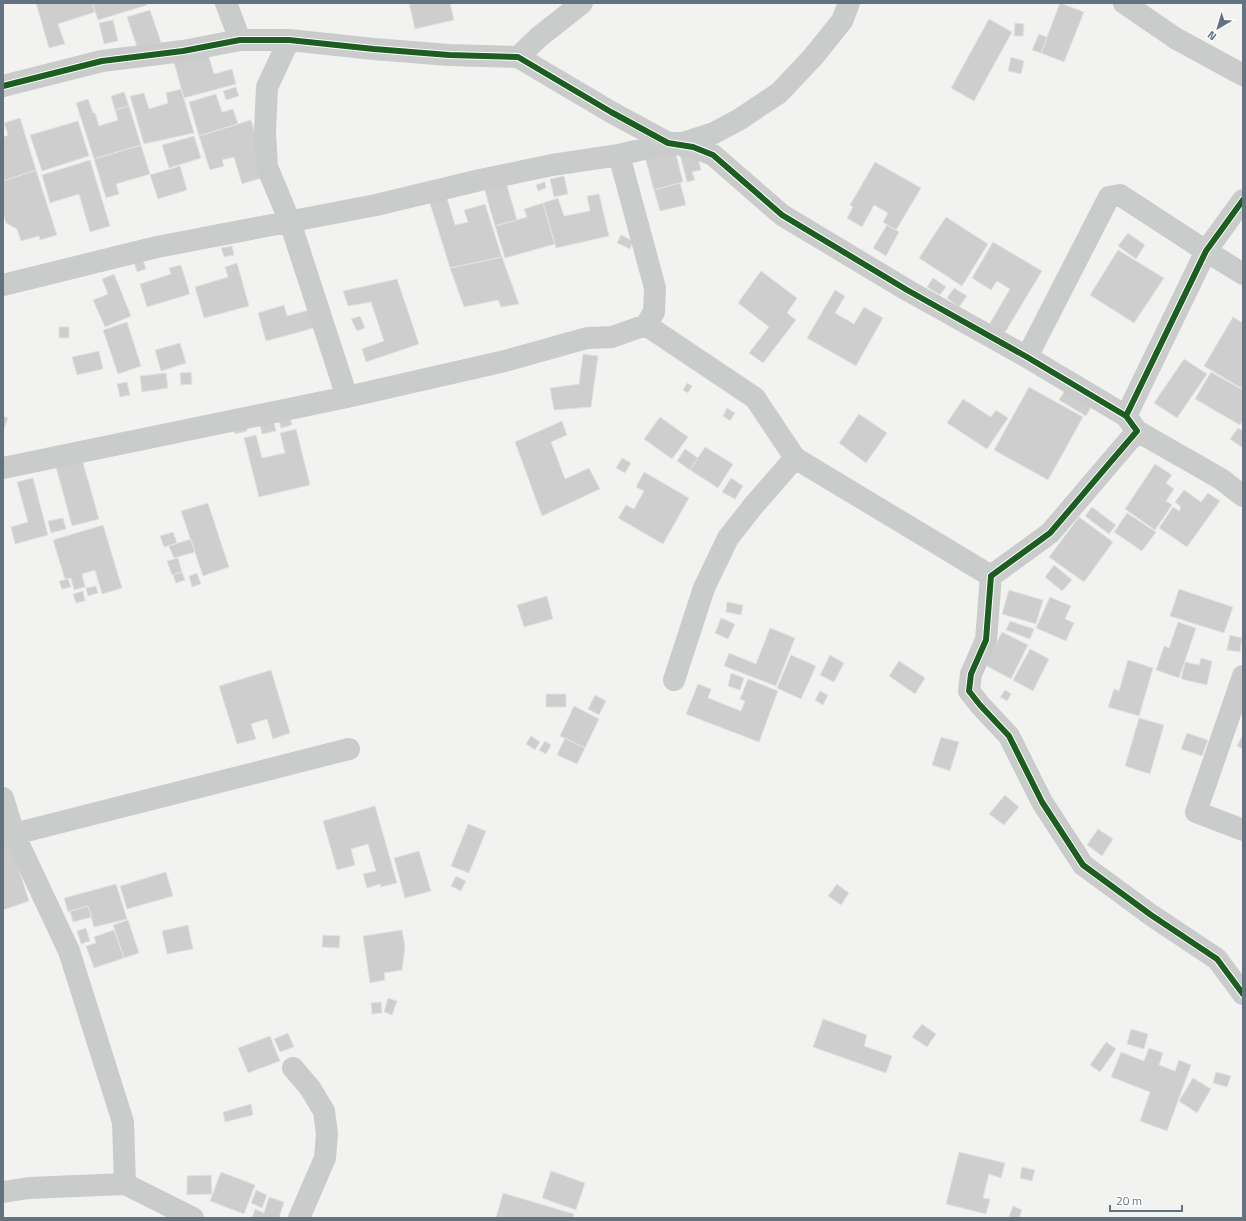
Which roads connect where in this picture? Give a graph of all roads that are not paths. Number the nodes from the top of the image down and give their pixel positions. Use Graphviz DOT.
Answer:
graph roads {
  1 [pos="226,3"];
  2 [pos="582,3"];
  3 [pos="849,3"];
  4 [pos="1124,3"];
  5 [pos="240,40"];
  6 [pos="290,40"];
  7 [pos="518,57"];
  8 [pos="1243,75"];
  9 [pos="3,86"];
  10 [pos="668,143"];
  11 [pos="620,155"];
  12 [pos="1243,200"];
  13 [pos="290,222"];
  14 [pos="1206,251"];
  15 [pos="1243,274"];
  16 [pos="3,285"];
  17 [pos="646,325"];
  18 [pos="1027,357"];
  19 [pos="347,397"];
  20 [pos="1131,424"];
  21 [pos="795,458"];
  22 [pos="3,468"];
  23 [pos="1243,496"];
  24 [pos="991,576"];
  25 [pos="1243,676"];
  26 [pos="674,680"];
  27 [pos="349,749"];
  28 [pos="3,798"];
  29 [pos="1243,830"];
  30 [pos="14,834"];
  31 [pos="1243,994"];
  32 [pos="293,1068"];
  33 [pos="125,1184"];
  34 [pos="3,1192"];
  35 [pos="193,1218"];
  36 [pos="299,1218"];
  1 -- 5 [label="street"];
  2 -- 7 [label="street"];
  3 -- 10 [label="street"];
  4 -- 8 [label="street"];
  5 -- 6 [label="street"];
  5 -- 9 [label="street"];
  6 -- 7 [label="street"];
  6 -- 13 [label="street"];
  7 -- 10 [label="street"];
  10 -- 11 [label="street"];
  10 -- 18 [label="street"];
  11 -- 13 [label="street"];
  11 -- 17 [label="street"];
  12 -- 14 [label="street"];
  13 -- 16 [label="street"];
  13 -- 19 [label="street"];
  14 -- 15 [label="street"];
  14 -- 18 [label="street"];
  14 -- 20 [label="street"];
  17 -- 19 [label="street"];
  17 -- 21 [label="street"];
  18 -- 20 [label="street"];
  19 -- 22 [label="street"];
  20 -- 23 [label="street"];
  20 -- 24 [label="street"];
  21 -- 24 [label="street"];
  21 -- 26 [label="street"];
  24 -- 31 [label="street"];
  25 -- 29 [label="street"];
  27 -- 30 [label="street"];
  28 -- 30 [label="street"];
  30 -- 33 [label="street"];
  32 -- 36 [label="street"];
  33 -- 34 [label="street"];
  33 -- 35 [label="street"];
}
